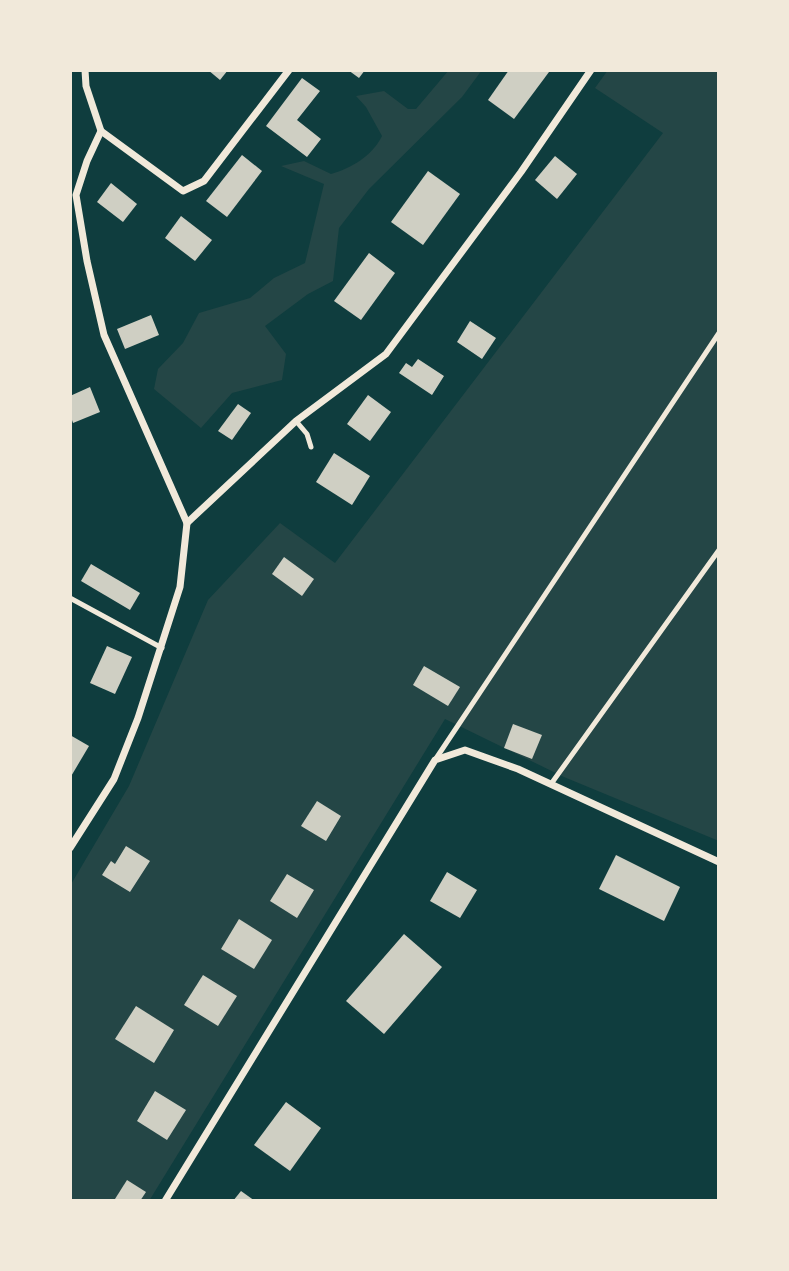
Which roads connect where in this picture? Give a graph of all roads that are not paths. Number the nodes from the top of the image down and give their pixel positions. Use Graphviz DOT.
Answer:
graph roads {
  1 [pos="86,70"];
  2 [pos="289,70"];
  3 [pos="591,70"];
  4 [pos="101,131"];
  5 [pos="719,334"];
  6 [pos="296,421"];
  7 [pos="311,447"];
  8 [pos="187,523"];
  9 [pos="719,550"];
  10 [pos="70,598"];
  11 [pos="162,648"];
  12 [pos="435,760"];
  13 [pos="551,784"];
  14 [pos="70,848"];
  15 [pos="719,862"];
  16 [pos="165,1201"];
  1 -- 4 [label="street"];
  2 -- 4 [label="street"];
  3 -- 6 [label="street"];
  4 -- 8 [label="street"];
  5 -- 12 [label="lane"];
  6 -- 7 [label="lane"];
  6 -- 8 [label="street"];
  8 -- 11 [label="street"];
  9 -- 13 [label="lane"];
  10 -- 11 [label="lane"];
  11 -- 14 [label="street"];
  12 -- 13 [label="street"];
  12 -- 16 [label="street"];
  13 -- 15 [label="street"];
}
